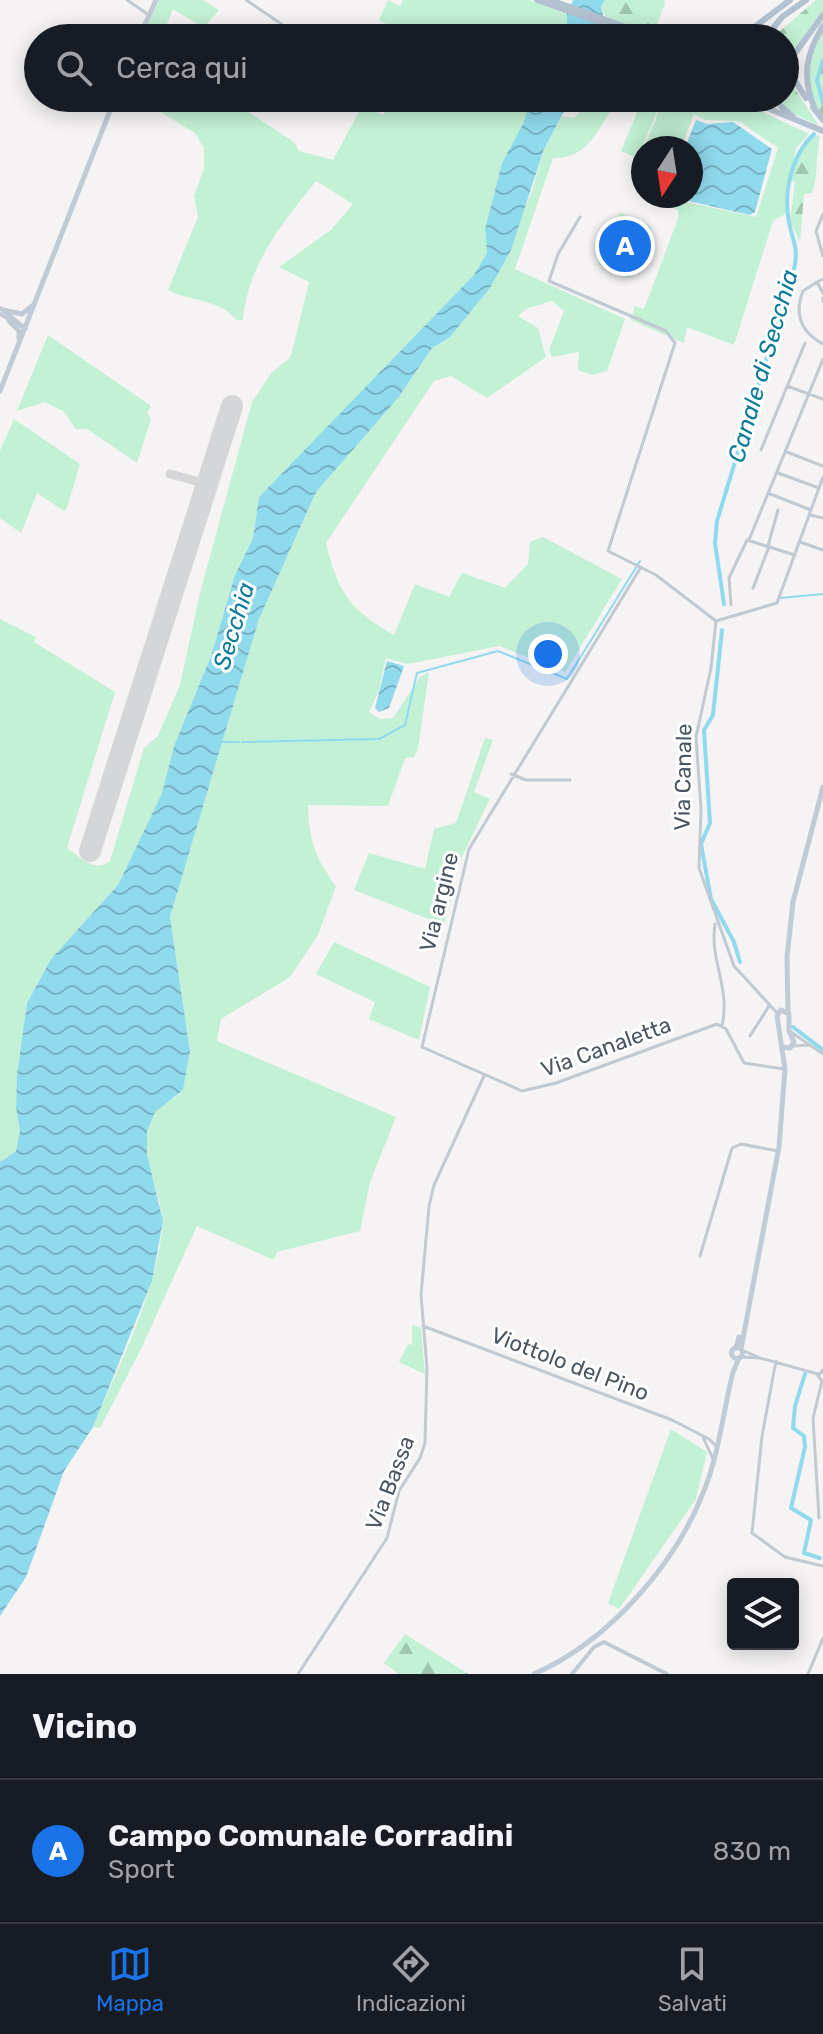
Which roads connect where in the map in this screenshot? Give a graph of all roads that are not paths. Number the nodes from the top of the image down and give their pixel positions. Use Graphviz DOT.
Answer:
graph roads {
  1 [pos="127,0"];
  2 [pos="156,0"];
  3 [pos="246,0"];
  4 [pos="537,0"];
  5 [pos="550,0"];
  6 [pos="790,0"];
  7 [pos="806,0"];
  8 [pos="149,15"];
  9 [pos="823,15"];
  10 [pos="145,24"];
  11 [pos="281,24"];
  12 [pos="605,24"];
  13 [pos="618,24"];
  14 [pos="758,24"];
  15 [pos="776,24"];
  16 [pos="823,26"];
  17 [pos="799,48"];
  18 [pos="799,84"];
  19 [pos="815,110"];
  20 [pos="110,112"];
  21 [pos="776,112"];
  22 [pos="788,112"];
  23 [pos="823,120"];
  24 [pos="800,122"];
  25 [pos="823,131"];
  26 [pos="823,214"];
  27 [pos="580,217"];
  28 [pos="823,256"];
  29 [pos="823,279"];
  30 [pos="817,282"];
  31 [pos="44,284"];
  32 [pos="823,298"];
  33 [pos="1,311"];
  34 [pos="9,321"];
  35 [pos="26,329"];
  36 [pos="805,343"];
  37 [pos="823,344"];
  38 [pos="823,359"];
  39 [pos="11,365"];
  40 [pos="787,386"];
  41 [pos="0,391"];
  42 [pos="809,394"];
  43 [pos="823,399"];
  44 [pos="761,450"];
  45 [pos="787,452"];
  46 [pos="823,466"];
  47 [pos="778,473"];
  48 [pos="823,477"];
  49 [pos="819,488"];
  50 [pos="769,494"];
  51 [pos="778,510"];
  52 [pos="811,512"];
  53 [pos="823,518"];
  54 [pos="749,540"];
  55 [pos="800,542"];
  56 [pos="769,546"];
  57 [pos="823,550"];
  58 [pos="795,555"];
  59 [pos="639,566"];
  60 [pos="753,588"];
  61 [pos="731,605"];
  62 [pos="716,621"];
  63 [pos="511,774"];
  64 [pos="570,780"];
  65 [pos="823,787"];
  66 [pos="716,920"];
  67 [pos="769,1006"];
  68 [pos="782,1012"];
  69 [pos="722,1025"];
  70 [pos="788,1029"];
  71 [pos="750,1036"];
  72 [pos="809,1045"];
  73 [pos="422,1047"];
  74 [pos="782,1047"];
  75 [pos="791,1047"];
  76 [pos="823,1054"];
  77 [pos="785,1069"];
  78 [pos="484,1076"];
  79 [pos="778,1151"];
  80 [pos="700,1256"];
  81 [pos="423,1326"];
  82 [pos="739,1353"];
  83 [pos="776,1361"];
  84 [pos="823,1370"];
  85 [pos="818,1374"];
  86 [pos="822,1382"];
  87 [pos="719,1435"];
  88 [pos="709,1441"];
  89 [pos="716,1446"];
  90 [pos="714,1460"];
  91 [pos="821,1512"];
  92 [pos="819,1518"];
  93 [pos="823,1566"];
  94 [pos="823,1638"];
  95 [pos="536,1673"];
  96 [pos="298,1674"];
  97 [pos="572,1674"];
  98 [pos="667,1674"];
  99 [pos="808,1674"];
  1 -- 8 [label="street"];
  2 -- 8 [label="main road"];
  3 -- 11 [label="street"];
  4 -- 12 [label="main road"];
  5 -- 13 [label="main road"];
  6 -- 14 [label="main road"];
  7 -- 15 [label="main road"];
  8 -- 10 [label="main road"];
  9 -- 17 [label="main road"];
  16 -- 19 [label="main road"];
  18 -- 19 [label="main road"];
  19 -- 23 [label="main road"];
  20 -- 31 [label="main road"];
  21 -- 24 [label="main road"];
  22 -- 24 [label="main road"];
  24 -- 25 [label="main road"];
  26 -- 28 [label="street"];
  27 -- 59 [label="street"];
  29 -- 30 [label="street"];
  30 -- 32 [label="street"];
  30 -- 37 [label="street"];
  31 -- 33 [label="main road"];
  31 -- 35 [label="main road"];
  33 -- 34 [label="street"];
  33 -- 35 [label="street"];
  34 -- 35 [label="street"];
  34 -- 39 [label="main road"];
  35 -- 39 [label="main road"];
  36 -- 40 [label="street"];
  38 -- 42 [label="street"];
  39 -- 41 [label="main road"];
  40 -- 42 [label="street"];
  40 -- 44 [label="street"];
  42 -- 43 [label="street"];
  42 -- 45 [label="street"];
  45 -- 46 [label="street"];
  45 -- 47 [label="street"];
  47 -- 49 [label="street"];
  47 -- 50 [label="street"];
  48 -- 49 [label="street"];
  49 -- 52 [label="street"];
  50 -- 52 [label="street"];
  50 -- 54 [label="street"];
  51 -- 56 [label="street"];
  52 -- 53 [label="street"];
  52 -- 55 [label="street"];
  54 -- 56 [label="street"];
  54 -- 61 [label="street"];
  55 -- 57 [label="street"];
  55 -- 58 [label="street"];
  56 -- 58 [label="street"];
  56 -- 60 [label="street"];
  58 -- 62 [label="street"];
  59 -- 62 [label="street"];
  59 -- 63 [label="street, Via argine"];
  62 -- 66 [label="street, Via Canale"];
  63 -- 64 [label="street"];
  63 -- 73 [label="street, Via argine"];
  65 -- 68 [label="main road"];
  66 -- 67 [label="street, Via Canale"];
  66 -- 69 [label="street"];
  67 -- 68 [label="street, Via Canale"];
  67 -- 71 [label="street"];
  68 -- 70 [label="main road"];
  68 -- 74 [label="main road"];
  69 -- 77 [label="street"];
  69 -- 78 [label="street, Via Canaletta"];
  70 -- 72 [label="street"];
  70 -- 75 [label="main road"];
  72 -- 75 [label="street"];
  72 -- 76 [label="street"];
  73 -- 78 [label="street, Via Canaletta"];
  74 -- 75 [label="main road"];
  74 -- 77 [label="main road"];
  75 -- 77 [label="main road"];
  77 -- 79 [label="main road"];
  78 -- 81 [label="street"];
  79 -- 80 [label="street"];
  79 -- 82 [label="main road"];
  81 -- 88 [label="street, Viottolo del Pino"];
  81 -- 96 [label="street, Via Bassa"];
  82 -- 83 [label="street"];
  82 -- 87 [label="main road"];
  83 -- 85 [label="street"];
  83 -- 93 [label="street"];
  84 -- 85 [label="street"];
  85 -- 86 [label="street"];
  86 -- 91 [label="street"];
  87 -- 88 [label="street"];
  87 -- 89 [label="main road"];
  88 -- 89 [label="street, Viottolo del Pino"];
  88 -- 90 [label="street"];
  89 -- 90 [label="main road"];
  90 -- 95 [label="main road"];
  91 -- 92 [label="street"];
  94 -- 99 [label="street"];
  97 -- 98 [label="street"];
}
